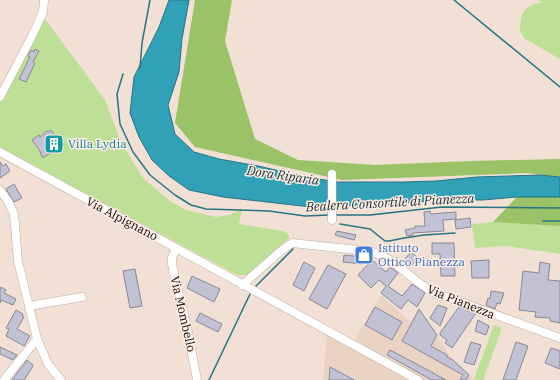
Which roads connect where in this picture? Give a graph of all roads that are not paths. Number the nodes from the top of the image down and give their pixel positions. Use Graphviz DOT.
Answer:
graph roads {
  1 [pos="44,0"];
  2 [pos="0,97"];
  3 [pos="0,153"];
  4 [pos="332,174"];
  5 [pos="0,190"];
  6 [pos="332,220"];
  7 [pos="176,248"];
  8 [pos="242,285"];
  9 [pos="82,297"];
  10 [pos="29,306"];
  11 [pos="560,338"];
  12 [pos="37,339"];
  13 [pos="4,380"];
  14 [pos="61,380"];
  15 [pos="197,380"];
  16 [pos="418,380"];
  1 -- 2 [label="street"];
  3 -- 7 [label="street, Via Alpignano"];
  4 -- 6 [label="street"];
  5 -- 10 [label="street"];
  7 -- 8 [label="street, Via Alpignano"];
  7 -- 15 [label="street, Via Mombello"];
  8 -- 11 [label="street, Via Pianezza"];
  8 -- 16 [label="street, Via Alpignano"];
  9 -- 10 [label="street"];
  10 -- 12 [label="street"];
  12 -- 13 [label="street"];
  12 -- 14 [label="street"];
}
